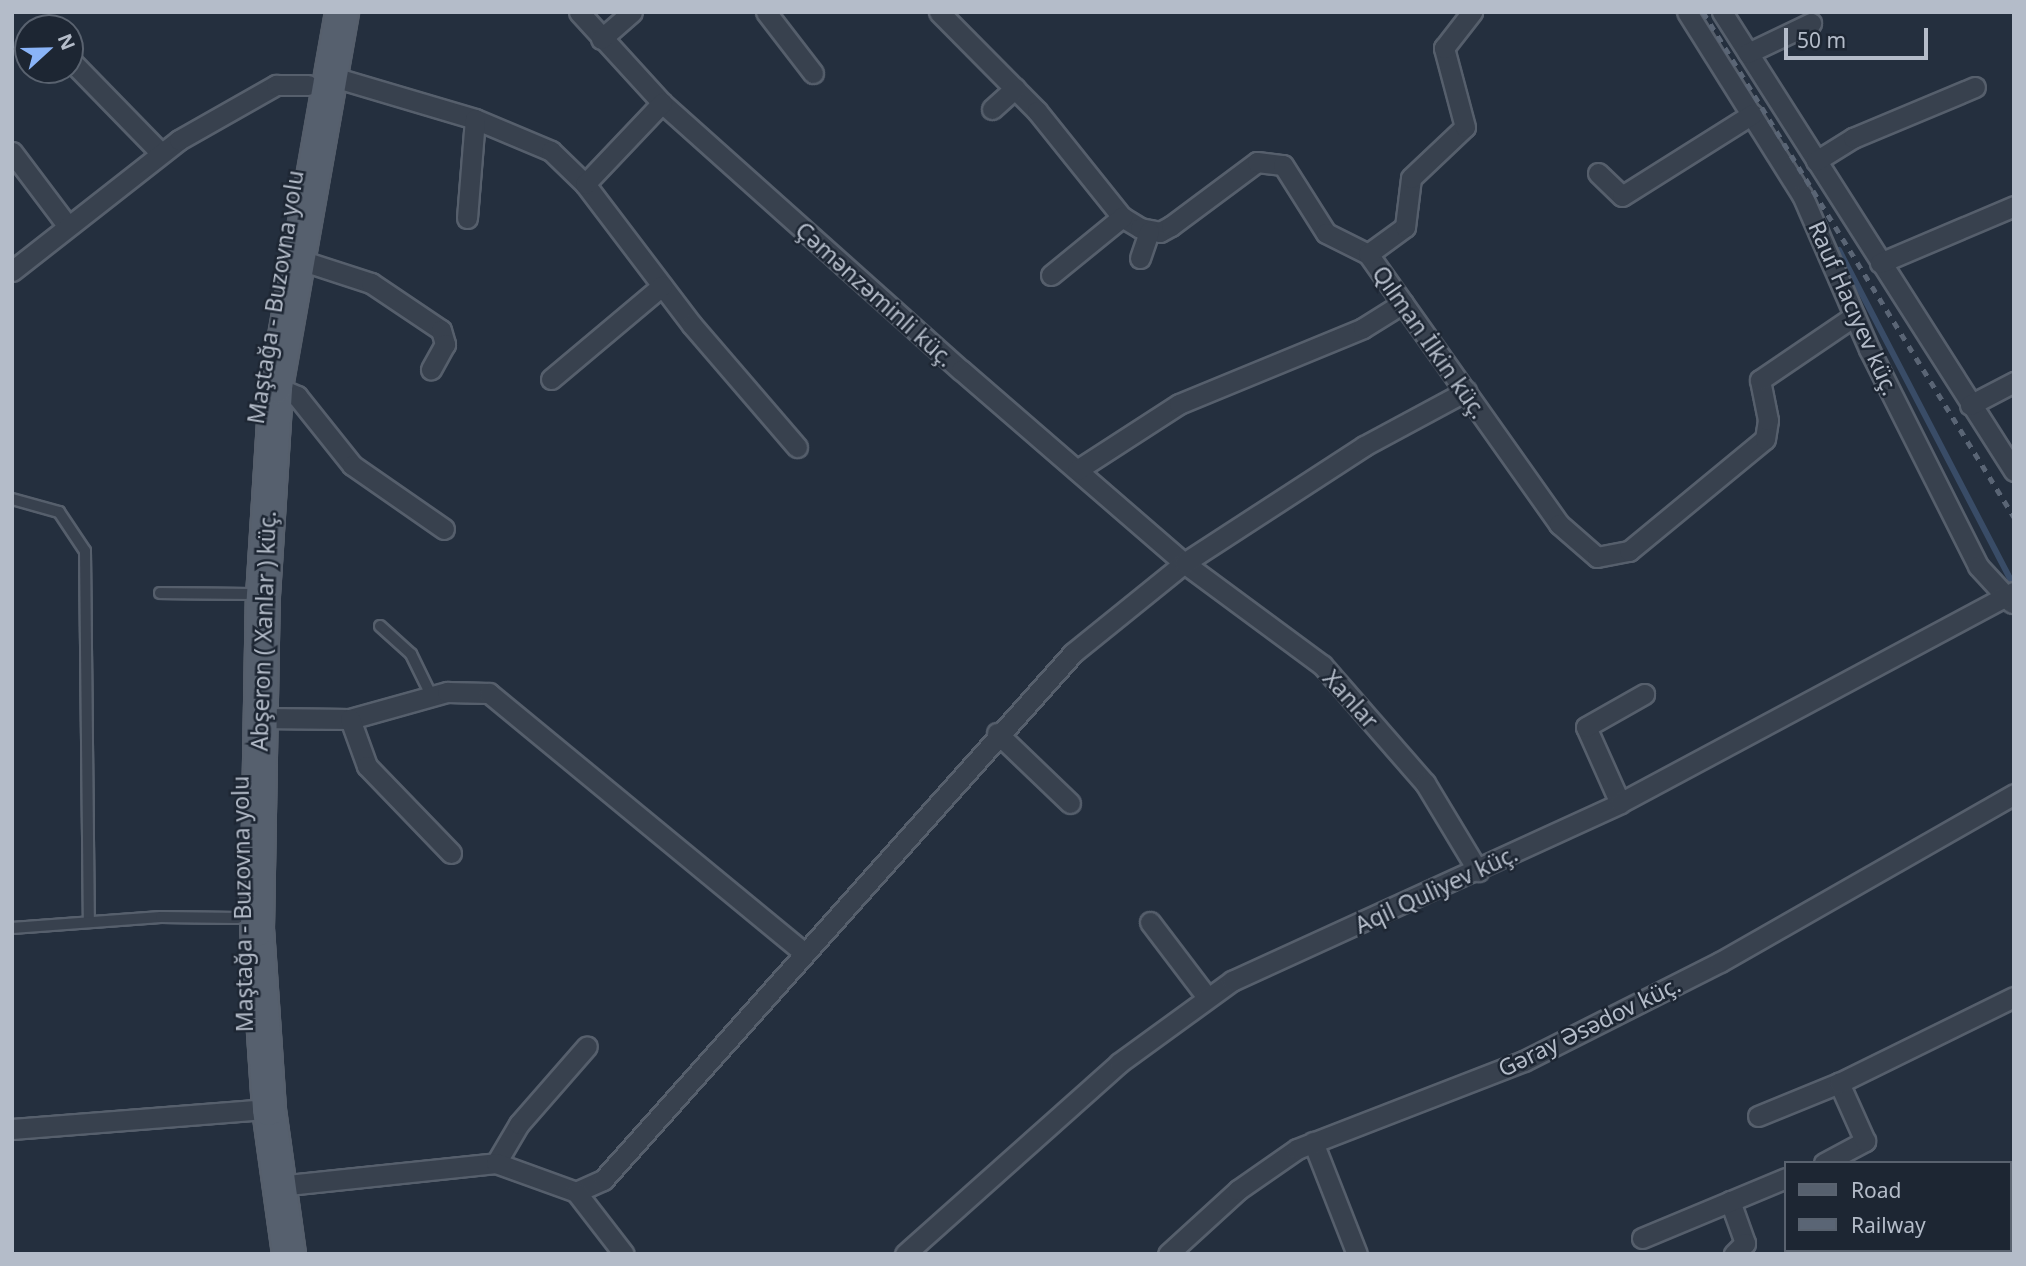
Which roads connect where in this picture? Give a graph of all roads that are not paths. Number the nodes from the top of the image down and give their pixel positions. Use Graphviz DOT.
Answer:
graph roads {
  1 [pos="321,12"];
  2 [pos="342,12"];
  3 [pos="579,12"];
  4 [pos="632,12"];
  5 [pos="766,12"];
  6 [pos="939,12"];
  7 [pos="1687,12"];
  8 [pos="1722,12"];
  9 [pos="1471,13"];
  10 [pos="1811,23"];
  11 [pos="601,39"];
  12 [pos="1748,53"];
  13 [pos="813,73"];
  14 [pos="84,74"];
  15 [pos="319,81"];
  16 [pos="1975,87"];
  17 [pos="1015,88"];
  18 [pos="662,103"];
  19 [pos="992,109"];
  20 [pos="1752,114"];
  21 [pos="475,119"];
  22 [pos="12,152"];
  23 [pos="160,152"];
  24 [pos="1816,161"];
  25 [pos="1598,173"];
  26 [pos="585,184"];
  27 [pos="2014,206"];
  28 [pos="1849,214"];
  29 [pos="1122,217"];
  30 [pos="467,218"];
  31 [pos="67,225"];
  32 [pos="1149,232"];
  33 [pos="1820,232"];
  34 [pos="1368,254"];
  35 [pos="1140,258"];
  36 [pos="297,259"];
  37 [pos="1880,263"];
  38 [pos="12,271"];
  39 [pos="1051,275"];
  40 [pos="662,286"];
  41 [pos="1403,303"];
  42 [pos="1854,316"];
  43 [pos="431,369"];
  44 [pos="551,379"];
  45 [pos="2014,382"];
  46 [pos="276,387"];
  47 [pos="1466,391"];
  48 [pos="1970,405"];
  49 [pos="797,447"];
  50 [pos="1077,470"];
  51 [pos="2014,471"];
  52 [pos="12,499"];
  53 [pos="444,529"];
  54 [pos="1184,563"];
  55 [pos="160,593"];
  56 [pos="246,594"];
  57 [pos="2011,598"];
  58 [pos="380,626"];
  59 [pos="1644,694"];
  60 [pos="432,697"];
  61 [pos="260,718"];
  62 [pos="350,719"];
  63 [pos="997,733"];
  64 [pos="2014,794"];
  65 [pos="1070,803"];
  66 [pos="1619,803"];
  67 [pos="451,853"];
  68 [pos="1478,871"];
  69 [pos="238,918"];
  70 [pos="89,921"];
  71 [pos="1150,922"];
  72 [pos="12,928"];
  73 [pos="804,953"];
  74 [pos="1207,997"];
  75 [pos="2014,997"];
  76 [pos="587,1046"];
  77 [pos="1839,1083"];
  78 [pos="260,1110"];
  79 [pos="1758,1116"];
  80 [pos="12,1129"];
  81 [pos="1313,1142"];
  82 [pos="1831,1161"];
  83 [pos="496,1163"];
  84 [pos="1784,1179"];
  85 [pos="278,1186"];
  86 [pos="576,1192"];
  87 [pos="1731,1201"];
  88 [pos="1642,1238"];
  89 [pos="272,1254"];
  90 [pos="289,1254"];
  91 [pos="624,1254"];
  92 [pos="905,1254"];
  93 [pos="1168,1254"];
  94 [pos="1357,1254"];
  95 [pos="1734,1254"];
  1 -- 15 [label="main road, Maştağa - Buzovna yolu"];
  2 -- 15 [label="main road, Abşeron ( Xanlar ) küç."];
  3 -- 11 [label="street, Çəmənzəminli küç."];
  4 -- 11 [label="street"];
  5 -- 13 [label="street"];
  6 -- 17 [label="street"];
  7 -- 20 [label="street, Rauf Hacıyev küç."];
  8 -- 12 [label="street, Rauf Hacıyev küç."];
  9 -- 34 [label="street"];
  10 -- 12 [label="street"];
  11 -- 18 [label="street, Çəmənzəminli küç."];
  12 -- 24 [label="street, Rauf Hacıyev küç."];
  14 -- 23 [label="street"];
  15 -- 21 [label="street"];
  15 -- 23 [label="street"];
  15 -- 36 [label="main road, Abşeron ( Xanlar ) küç."];
  15 -- 56 [label="main road, Maştağa - Buzovna yolu"];
  16 -- 24 [label="street"];
  17 -- 19 [label="street"];
  17 -- 29 [label="street"];
  18 -- 26 [label="street"];
  18 -- 50 [label="street, Çəmənzəminli küç."];
  20 -- 25 [label="street"];
  20 -- 33 [label="street, Rauf Hacıyev küç."];
  21 -- 26 [label="street"];
  21 -- 30 [label="street"];
  22 -- 31 [label="street"];
  23 -- 31 [label="street"];
  24 -- 28 [label="street, Rauf Hacıyev küç."];
  26 -- 40 [label="street"];
  27 -- 37 [label="street"];
  28 -- 33 [label="street"];
  28 -- 37 [label="street, Rauf Hacıyev küç."];
  29 -- 32 [label="street"];
  29 -- 39 [label="street"];
  31 -- 38 [label="street"];
  32 -- 34 [label="street, Qılman İlkin küç."];
  32 -- 35 [label="street"];
  33 -- 42 [label="street, Rauf Hacıyev küç."];
  34 -- 41 [label="street, Qılman İlkin küç."];
  36 -- 43 [label="street"];
  36 -- 46 [label="main road, Abşeron ( Xanlar ) küç."];
  37 -- 48 [label="street, Rauf Hacıyev küç."];
  40 -- 44 [label="street"];
  40 -- 49 [label="street"];
  41 -- 47 [label="street, Qılman İlkin küç."];
  41 -- 50 [label="street"];
  42 -- 47 [label="street, Qılman İlkin küç."];
  42 -- 57 [label="street, Rauf Hacıyev küç."];
  45 -- 48 [label="street"];
  46 -- 53 [label="street"];
  46 -- 61 [label="main road, Abşeron ( Xanlar ) küç."];
  47 -- 54 [label="street"];
  48 -- 51 [label="street, Rauf Hacıyev küç."];
  50 -- 54 [label="street, Çəmənzəminli küç."];
  52 -- 70 [label="lane"];
  54 -- 63 [label="street"];
  54 -- 68 [label="street, Xanlar"];
  55 -- 56 [label="lane"];
  56 -- 69 [label="main road, Maştağa - Buzovna yolu"];
  57 -- 66 [label="street, Aqil Quliyev küç."];
  58 -- 60 [label="lane"];
  59 -- 66 [label="street"];
  60 -- 62 [label="street"];
  60 -- 73 [label="street"];
  61 -- 62 [label="street"];
  61 -- 78 [label="main road, Abşeron ( Xanlar ) küç."];
  62 -- 67 [label="street"];
  63 -- 65 [label="street"];
  63 -- 73 [label="street"];
  64 -- 81 [label="street, Gəray Əsədov küç."];
  66 -- 68 [label="street, Aqil Quliyev küç."];
  68 -- 74 [label="street, Aqil Quliyev küç."];
  69 -- 70 [label="lane"];
  69 -- 78 [label="main road, Maştağa - Buzovna yolu"];
  70 -- 72 [label="lane"];
  71 -- 74 [label="street"];
  73 -- 86 [label="street"];
  74 -- 92 [label="street, Aqil Quliyev küç."];
  75 -- 77 [label="street"];
  76 -- 83 [label="street"];
  77 -- 79 [label="street"];
  77 -- 82 [label="street"];
  78 -- 80 [label="street"];
  78 -- 85 [label="main road, Abşeron ( Xanlar ) küç."];
  78 -- 89 [label="main road, Maştağa - Buzovna yolu"];
  81 -- 93 [label="street, Gəray Əsədov küç."];
  81 -- 94 [label="street"];
  83 -- 85 [label="street"];
  83 -- 86 [label="street"];
  84 -- 87 [label="street"];
  85 -- 90 [label="main road, Abşeron ( Xanlar ) küç."];
  86 -- 91 [label="street"];
  87 -- 88 [label="street"];
  87 -- 95 [label="street"];
}
